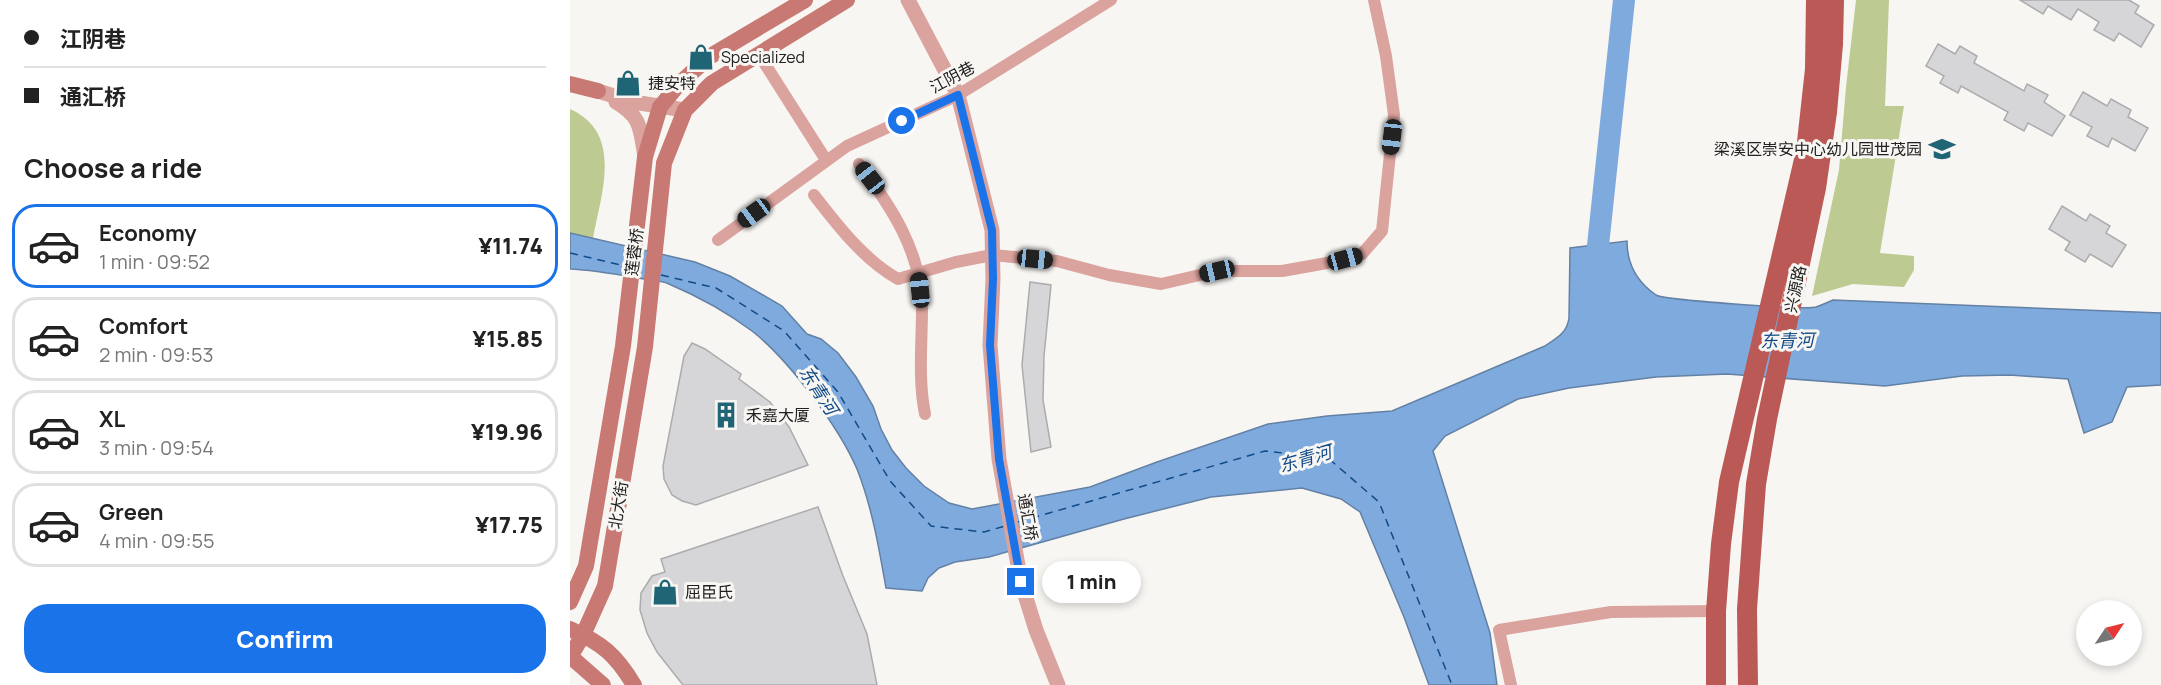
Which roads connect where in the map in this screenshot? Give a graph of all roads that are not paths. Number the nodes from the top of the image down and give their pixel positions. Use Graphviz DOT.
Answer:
graph roads {
  1 [pos="805,0"];
  2 [pos="847,0"];
  3 [pos="908,0"];
  4 [pos="1111,0"];
  5 [pos="1374,0"];
  6 [pos="1816,0"];
  7 [pos="1834,0"];
  8 [pos="758,53"];
  9 [pos="570,84"];
  10 [pos="598,91"];
  11 [pos="958,95"];
  12 [pos="660,107"];
  13 [pos="685,110"];
  14 [pos="645,157"];
  15 [pos="826,160"];
  16 [pos="859,164"];
  17 [pos="814,195"];
  18 [pos="718,240"];
  19 [pos="992,255"];
  20 [pos="918,273"];
  21 [pos="623,346"];
  22 [pos="645,347"];
  23 [pos="925,414"];
  24 [pos="570,602"];
  25 [pos="1716,611"];
  26 [pos="577,632"];
  27 [pos="570,656"];
  28 [pos="603,685"];
  29 [pos="634,685"];
  30 [pos="1058,685"];
  31 [pos="1511,685"];
  32 [pos="1716,685"];
  33 [pos="1748,685"];
  1 -- 12 [label="main road"];
  2 -- 8 [label="main road"];
  3 -- 11 [label="street, 通汇桥"];
  4 -- 11 [label="street, 江阴巷"];
  5 -- 19 [label="street"];
  6 -- 25 [label="main road, 兴源路"];
  7 -- 33 [label="main road, 兴源路"];
  8 -- 13 [label="main road"];
  8 -- 15 [label="street"];
  9 -- 10 [label="main road"];
  10 -- 12 [label="street"];
  10 -- 14 [label="street"];
  11 -- 15 [label="street, 江阴巷"];
  11 -- 19 [label="street, 通汇桥"];
  12 -- 13 [label="street"];
  12 -- 14 [label="main road"];
  13 -- 22 [label="main road, 莲蓉桥"];
  14 -- 21 [label="main road, 莲蓉桥"];
  15 -- 18 [label="street, 江阴巷"];
  16 -- 20 [label="street"];
  17 -- 20 [label="street"];
  19 -- 20 [label="street"];
  19 -- 30 [label="street, 通汇桥"];
  20 -- 23 [label="street"];
  21 -- 24 [label="main road, 北大街"];
  22 -- 26 [label="main road, 北大街"];
  25 -- 31 [label="street"];
  25 -- 32 [label="main road"];
  26 -- 27 [label="main road, 北大街"];
  26 -- 29 [label="main road"];
  27 -- 28 [label="main road"];
}
